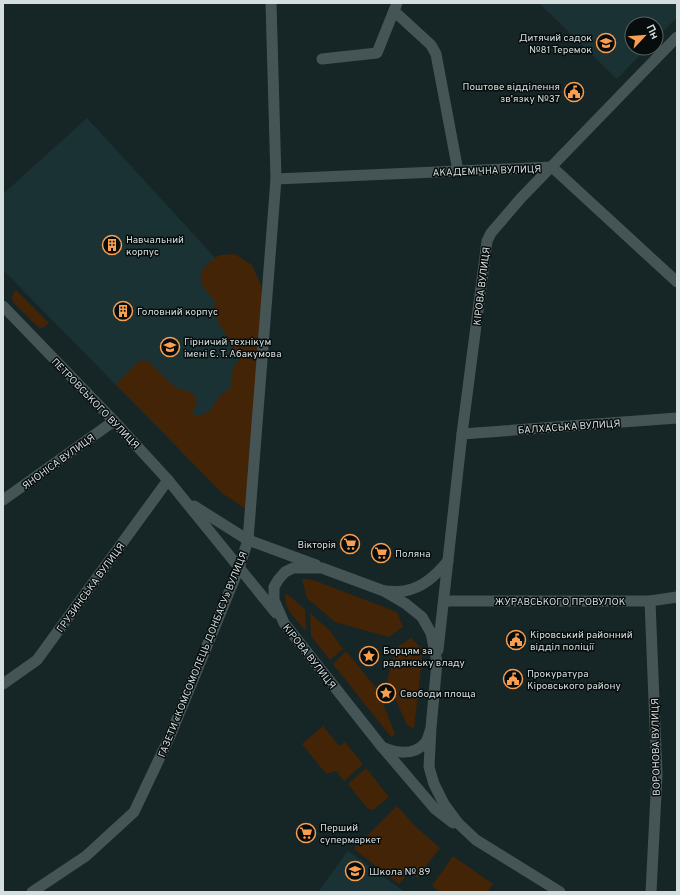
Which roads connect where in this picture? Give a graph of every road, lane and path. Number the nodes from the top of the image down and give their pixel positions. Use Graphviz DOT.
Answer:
graph roads {
  1 [pos="271,3"];
  2 [pos="396,7"];
  3 [pos="677,37"];
  4 [pos="322,59"];
  5 [pos="552,167"];
  6 [pos="458,171"];
  7 [pos="276,179"];
  8 [pos="677,282"];
  9 [pos="3,306"];
  10 [pos="677,418"];
  11 [pos="114,421"];
  12 [pos="462,434"];
  13 [pos="168,480"];
  14 [pos="3,500"];
  15 [pos="186,501"];
  16 [pos="248,540"];
  17 [pos="448,561"];
  18 [pos="239,568"];
  19 [pos="322,568"];
  20 [pos="384,591"];
  21 [pos="677,598"];
  22 [pos="444,601"];
  23 [pos="650,601"];
  24 [pos="284,623"];
  25 [pos="437,662"];
  26 [pos="3,684"];
  27 [pos="431,728"];
  28 [pos="382,747"];
  29 [pos="476,840"];
  30 [pos="32,892"];
  31 [pos="560,892"];
  32 [pos="651,892"];
  1 -- 7 [label="street, ГАЗЕТИ «КОМСОМОЛЕЦЬ ДОНБАСУ» ВУЛИЦЯ"];
  2 -- 4 [label="street"];
  2 -- 6 [label="street"];
  3 -- 5 [label="street, КІРОВА ВУЛИЦЯ"];
  5 -- 6 [label="street, АКАДЕМІЧНА ВУЛИЦЯ"];
  5 -- 8 [label="street, АКАДЕМІЧНА ВУЛИЦЯ"];
  5 -- 12 [label="street, КІРОВА ВУЛИЦЯ"];
  6 -- 7 [label="street, АКАДЕМІЧНА ВУЛИЦЯ"];
  7 -- 16 [label="street, ГАЗЕТИ «КОМСОМОЛЕЦЬ ДОНБАСУ» ВУЛИЦЯ"];
  9 -- 11 [label="street, ПЕТРОВСЬКОГО ВУЛИЦЯ"];
  10 -- 12 [label="street, БАЛХАСЬКА ВУЛИЦЯ"];
  11 -- 13 [label="street, ПЕТРОВСЬКОГО ВУЛИЦЯ"];
  11 -- 14 [label="street, ЯНОНІСА ВУЛИЦЯ"];
  12 -- 17 [label="street, КІРОВА ВУЛИЦЯ"];
  13 -- 15 [label="street, ПЕТРОВСЬКОГО ВУЛИЦЯ"];
  13 -- 26 [label="street, ГРУЗИНСЬКА ВУЛИЦЯ"];
  15 -- 16 [label="street"];
  15 -- 18 [label="street"];
  16 -- 18 [label="street, ГАЗЕТИ «КОМСОМОЛЕЦЬ ДОНБАСУ» ВУЛИЦЯ"];
  16 -- 19 [label="street"];
  17 -- 20 [label="street, КІРОВА ВУЛИЦЯ"];
  17 -- 22 [label="street, КІРОВА ВУЛИЦЯ"];
  18 -- 24 [label="street"];
  18 -- 30 [label="street, ГАЗЕТИ «КОМСОМОЛЕЦЬ ДОНБАСУ» ВУЛИЦЯ"];
  19 -- 20 [label="street, КІРОВА ВУЛИЦЯ"];
  19 -- 24 [label="street, КІРОВА ВУЛИЦЯ"];
  20 -- 25 [label="street, КІРОВА ВУЛИЦЯ"];
  21 -- 23 [label="street, ЖУРАВСЬКОГО ПРОВУЛОК"];
  22 -- 23 [label="street, ЖУРАВСЬКОГО ПРОВУЛОК"];
  22 -- 25 [label="street, КІРОВА ВУЛИЦЯ"];
  23 -- 32 [label="street, ВОРОНОВА ВУЛИЦЯ"];
  24 -- 28 [label="street, КІРОВА ВУЛИЦЯ"];
  25 -- 27 [label="street, КІРОВА ВУЛИЦЯ"];
  27 -- 28 [label="street, КІРОВА ВУЛИЦЯ"];
  27 -- 29 [label="street, КІРОВА ВУЛИЦЯ"];
  28 -- 29 [label="street"];
  29 -- 31 [label="street, КІРОВА ВУЛИЦЯ"];
}
